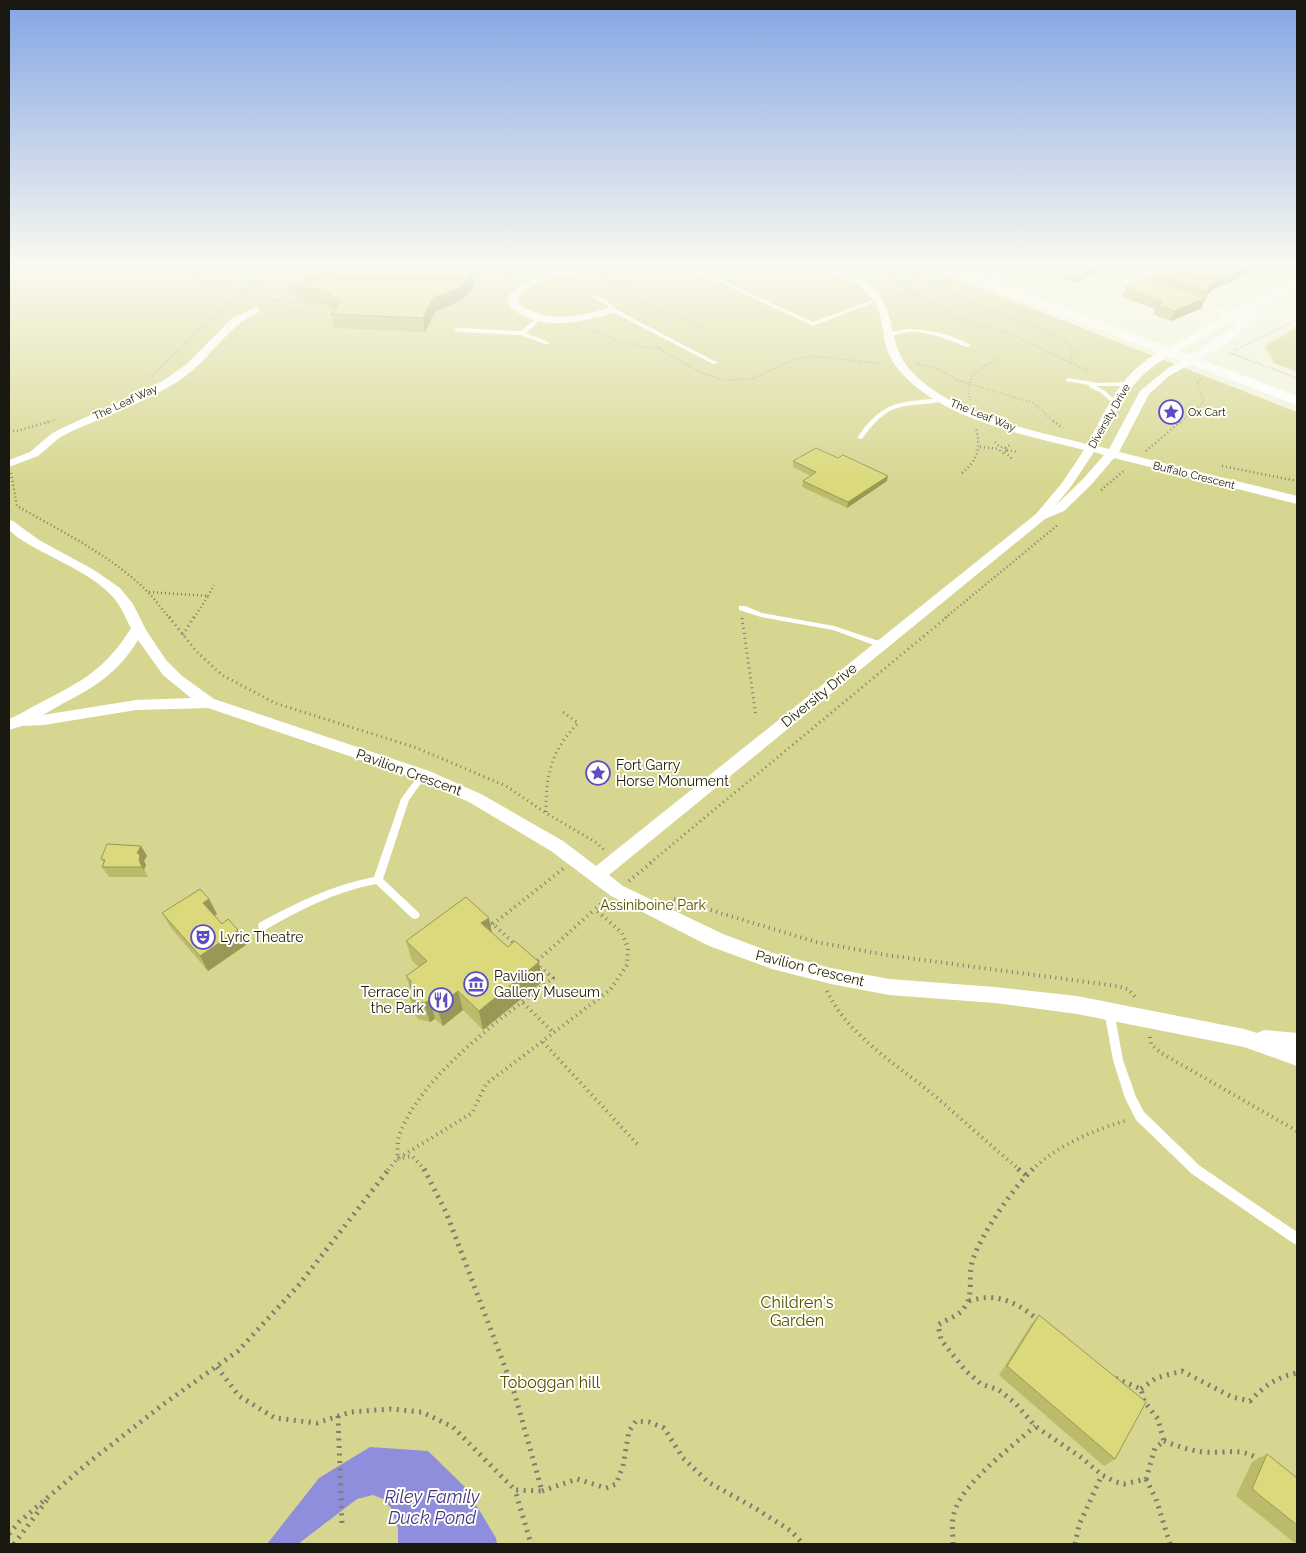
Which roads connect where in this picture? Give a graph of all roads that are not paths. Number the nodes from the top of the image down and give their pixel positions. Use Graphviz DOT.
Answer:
graph roads {
  1 [pos="217,338"];
  2 [pos="536,338"];
  3 [pos="669,338"];
  4 [pos="889,338"];
  5 [pos="948,338"];
  6 [pos="1148,338"];
  7 [pos="1196,338"];
  8 [pos="1224,338"];
  9 [pos="547,343"];
  10 [pos="969,346"];
  11 [pos="1175,349"];
  12 [pos="1195,357"];
  13 [pos="715,363"];
  14 [pos="1068,380"];
  15 [pos="1126,384"];
  16 [pos="1088,385"];
  17 [pos="1297,390"];
  18 [pos="944,400"];
  19 [pos="1297,401"];
  20 [pos="1116,404"];
  21 [pos="860,438"];
  22 [pos="1090,449"];
  23 [pos="1111,454"];
  24 [pos="10,468"];
  25 [pos="1297,500"];
  26 [pos="1041,516"];
  27 [pos="9,524"];
  28 [pos="742,608"];
  29 [pos="138,627"];
  30 [pos="882,645"];
  31 [pos="209,703"];
  32 [pos="24,720"];
  33 [pos="9,725"];
  34 [pos="423,775"];
  35 [pos="597,875"];
  36 [pos="378,880"];
  37 [pos="415,915"];
  38 [pos="263,926"];
  39 [pos="1109,1011"];
  40 [pos="1244,1038"];
  41 [pos="1297,1042"];
  42 [pos="1297,1057"];
  43 [pos="1297,1240"];
  1 -- 24 [label="street, The Leaf Way"];
  2 -- 9 [label="lane"];
  3 -- 13 [label="lane"];
  4 -- 18 [label="street, The Leaf Way"];
  5 -- 10 [label="lane"];
  6 -- 11 [label="main road"];
  7 -- 11 [label="street"];
  8 -- 12 [label="street"];
  11 -- 12 [label="main road"];
  11 -- 15 [label="street, Diversity Drive"];
  12 -- 17 [label="main road"];
  12 -- 19 [label="main road"];
  12 -- 23 [label="street, Diversity Drive"];
  14 -- 16 [label="lane"];
  15 -- 16 [label="lane"];
  15 -- 20 [label="street, Diversity Drive"];
  16 -- 20 [label="lane"];
  18 -- 21 [label="lane"];
  18 -- 22 [label="street, The Leaf Way"];
  20 -- 22 [label="street, Diversity Drive"];
  22 -- 23 [label="street, Buffalo Crescent"];
  22 -- 26 [label="street, Diversity Drive"];
  23 -- 25 [label="street, Buffalo Crescent"];
  23 -- 26 [label="street, Diversity Drive"];
  26 -- 30 [label="street, Diversity Drive"];
  27 -- 29 [label="street, Pavilion Crescent"];
  28 -- 30 [label="lane"];
  29 -- 31 [label="street, Pavilion Crescent"];
  29 -- 32 [label="street"];
  30 -- 35 [label="street, Diversity Drive"];
  31 -- 32 [label="street"];
  31 -- 34 [label="street, Pavilion Crescent"];
  32 -- 33 [label="street"];
  34 -- 35 [label="street, Pavilion Crescent"];
  34 -- 36 [label="lane"];
  35 -- 39 [label="street, Pavilion Crescent"];
  36 -- 37 [label="lane"];
  36 -- 38 [label="lane"];
  39 -- 40 [label="street, Pavilion Crescent"];
  39 -- 43 [label="lane"];
  40 -- 41 [label="street"];
  40 -- 42 [label="street, Pavilion Crescent"];
}
